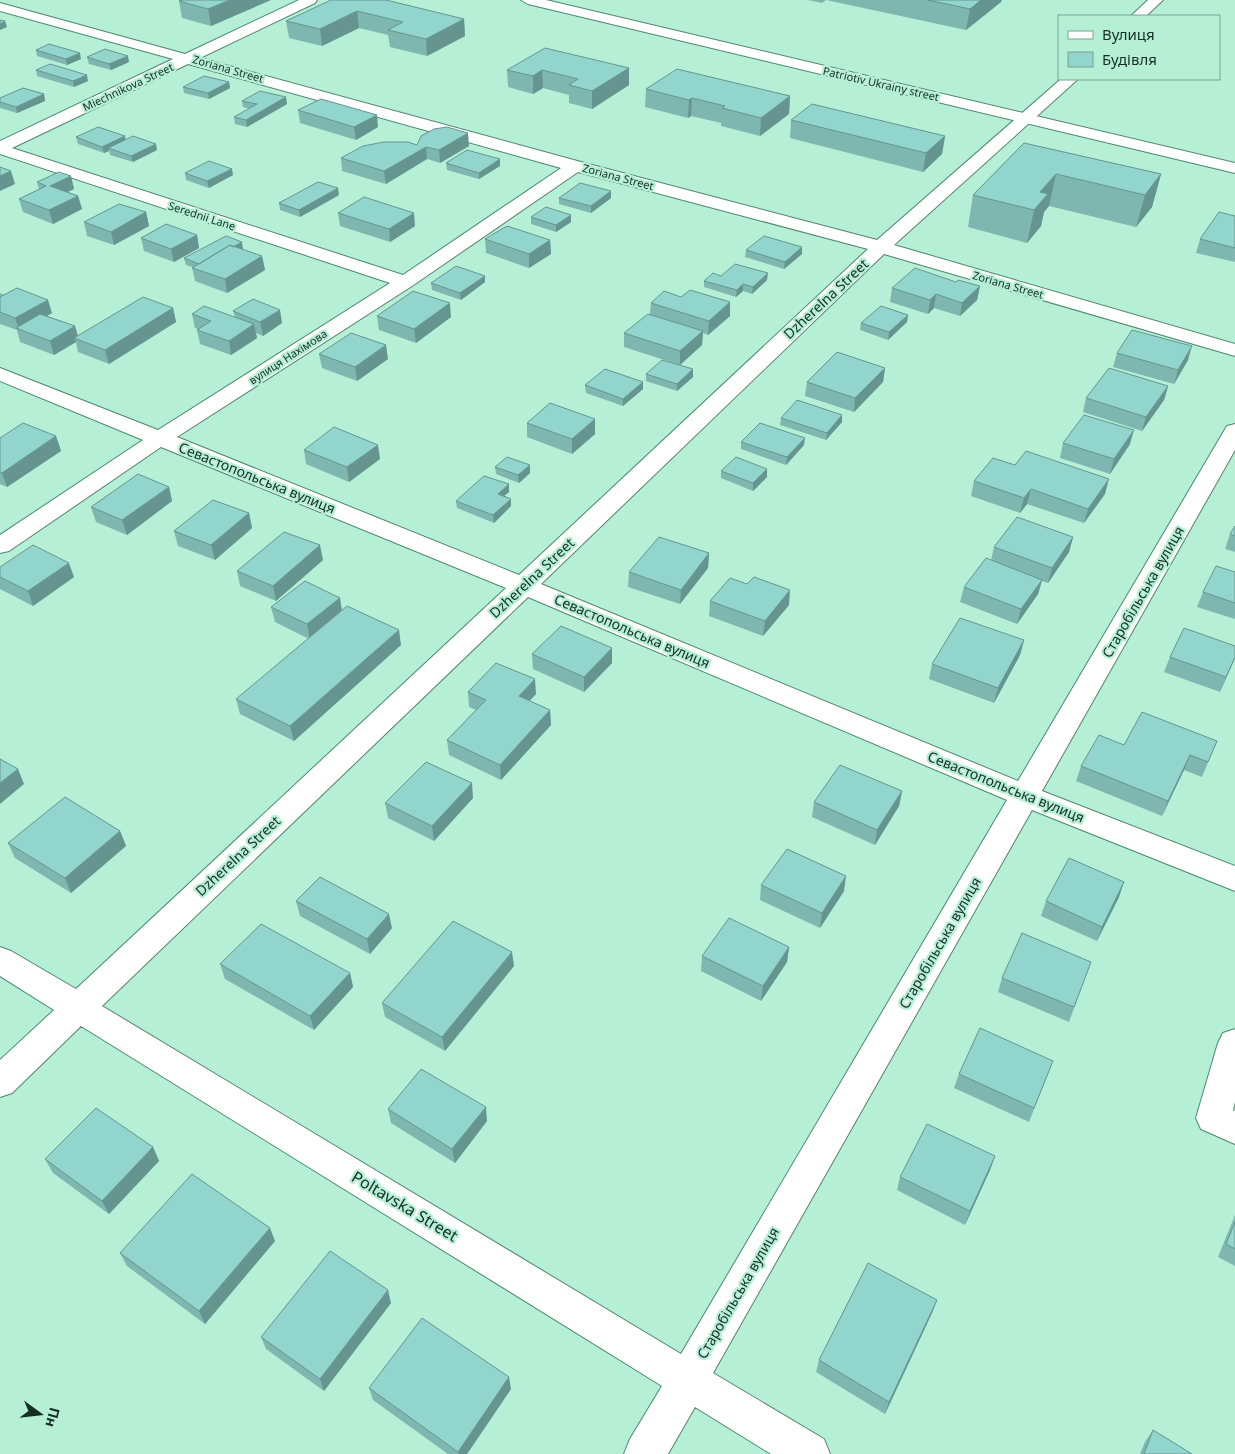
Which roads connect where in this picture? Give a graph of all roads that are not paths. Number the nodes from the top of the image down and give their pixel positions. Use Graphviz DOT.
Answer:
graph roads {
  1 [pos="310,0"];
  2 [pos="528,0"];
  3 [pos="1156,0"];
  4 [pos="0,7"];
  5 [pos="1139,15"];
  6 [pos="188,58"];
  7 [pos="1069,80"];
  8 [pos="1027,118"];
  9 [pos="0,148"];
  10 [pos="575,166"];
  11 [pos="1235,168"];
  12 [pos="881,248"];
  13 [pos="405,282"];
  14 [pos="1235,350"];
  15 [pos="0,374"];
  16 [pos="1235,431"];
  17 [pos="159,439"];
  18 [pos="0,546"];
  19 [pos="524,586"];
  20 [pos="1025,796"];
  21 [pos="1235,879"];
  22 [pos="0,960"];
  23 [pos="79,1008"];
  24 [pos="1235,1043"];
  25 [pos="0,1082"];
  26 [pos="1235,1128"];
  27 [pos="689,1379"];
  28 [pos="645,1454"];
  29 [pos="809,1454"];
  1 -- 6 [label="street, Miechnikova Street"];
  2 -- 8 [label="street, Patriotiv Ukrainy street"];
  3 -- 5 [label="street"];
  4 -- 6 [label="street, Zoriana Street"];
  6 -- 9 [label="street, Miechnikova Street"];
  6 -- 10 [label="street, Zoriana Street"];
  7 -- 8 [label="street, Dzherelna Street"];
  8 -- 11 [label="street, Patriotiv Ukrainy street"];
  8 -- 12 [label="street, Dzherelna Street"];
  9 -- 13 [label="street, Serednii Lane"];
  10 -- 12 [label="street, Zoriana Street"];
  10 -- 13 [label="street, вулиця Нахімова"];
  12 -- 14 [label="street, Zoriana Street"];
  12 -- 19 [label="street, Dzherelna Street"];
  13 -- 17 [label="street, вулиця Нахімова"];
  15 -- 17 [label="street, Севастопольська вулиця"];
  16 -- 20 [label="street, Старобільська вулиця"];
  17 -- 18 [label="street, вулиця Нахімова"];
  17 -- 19 [label="street, Севастопольська вулиця"];
  19 -- 20 [label="street, Севастопольська вулиця"];
  19 -- 23 [label="street, Dzherelna Street"];
  20 -- 21 [label="street, Севастопольська вулиця"];
  20 -- 27 [label="street, Старобільська вулиця"];
  22 -- 23 [label="street, Poltavska Street"];
  23 -- 25 [label="street, Dzherelna Street"];
  23 -- 27 [label="street, Poltavska Street"];
  24 -- 26 [label="street"];
  27 -- 28 [label="street, Старобільська вулиця"];
  27 -- 29 [label="street, Poltavska Street"];
}
